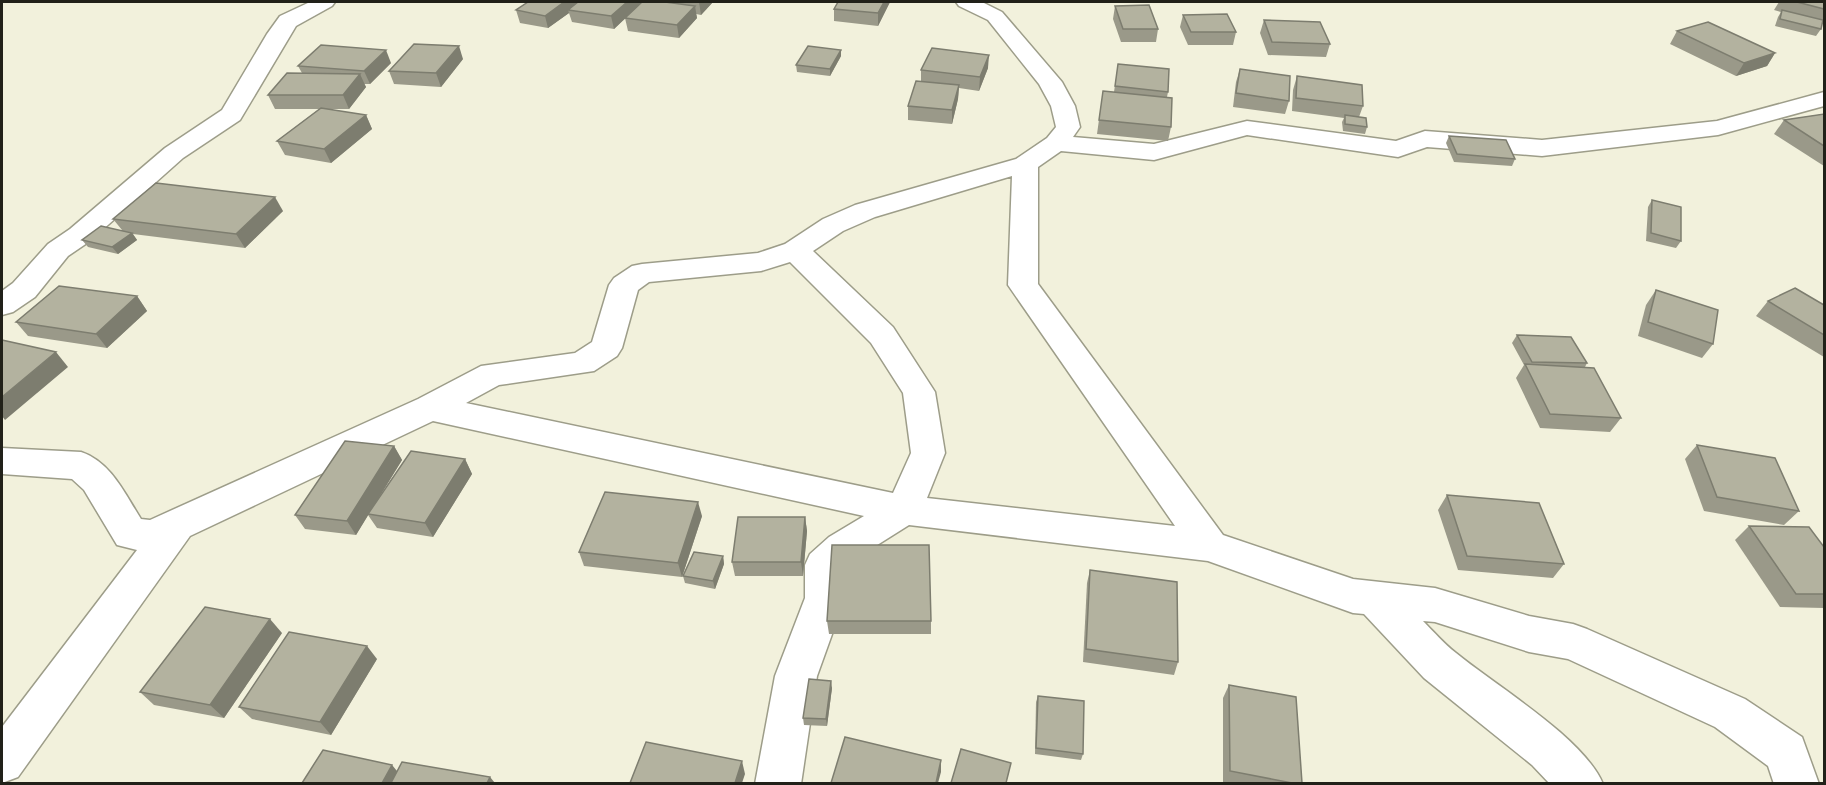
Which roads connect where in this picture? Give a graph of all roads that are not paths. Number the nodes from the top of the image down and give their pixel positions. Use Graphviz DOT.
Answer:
graph roads {
  1 [pos="325,2"];
  2 [pos="966,2"];
  3 [pos="1824,99"];
  4 [pos="1056,143"];
  5 [pos="1025,164"];
  6 [pos="795,250"];
  7 [pos="2,305"];
  8 [pos="430,408"];
  9 [pos="2,461"];
  10 [pos="904,510"];
  11 [pos="177,525"];
  12 [pos="1210,546"];
  13 [pos="1375,598"];
  14 [pos="2,762"];
  15 [pos="778,783"];
  16 [pos="1581,783"];
  17 [pos="1797,783"];
  1 -- 7 [label="street"];
  2 -- 4 [label="street"];
  3 -- 4 [label="street"];
  4 -- 5 [label="street"];
  5 -- 6 [label="street"];
  5 -- 12 [label="street"];
  6 -- 8 [label="street"];
  6 -- 10 [label="street"];
  8 -- 10 [label="street"];
  8 -- 11 [label="street"];
  9 -- 11 [label="street"];
  10 -- 12 [label="street"];
  10 -- 15 [label="street"];
  11 -- 14 [label="street"];
  12 -- 13 [label="street"];
  13 -- 16 [label="street"];
  13 -- 17 [label="street"];
}
